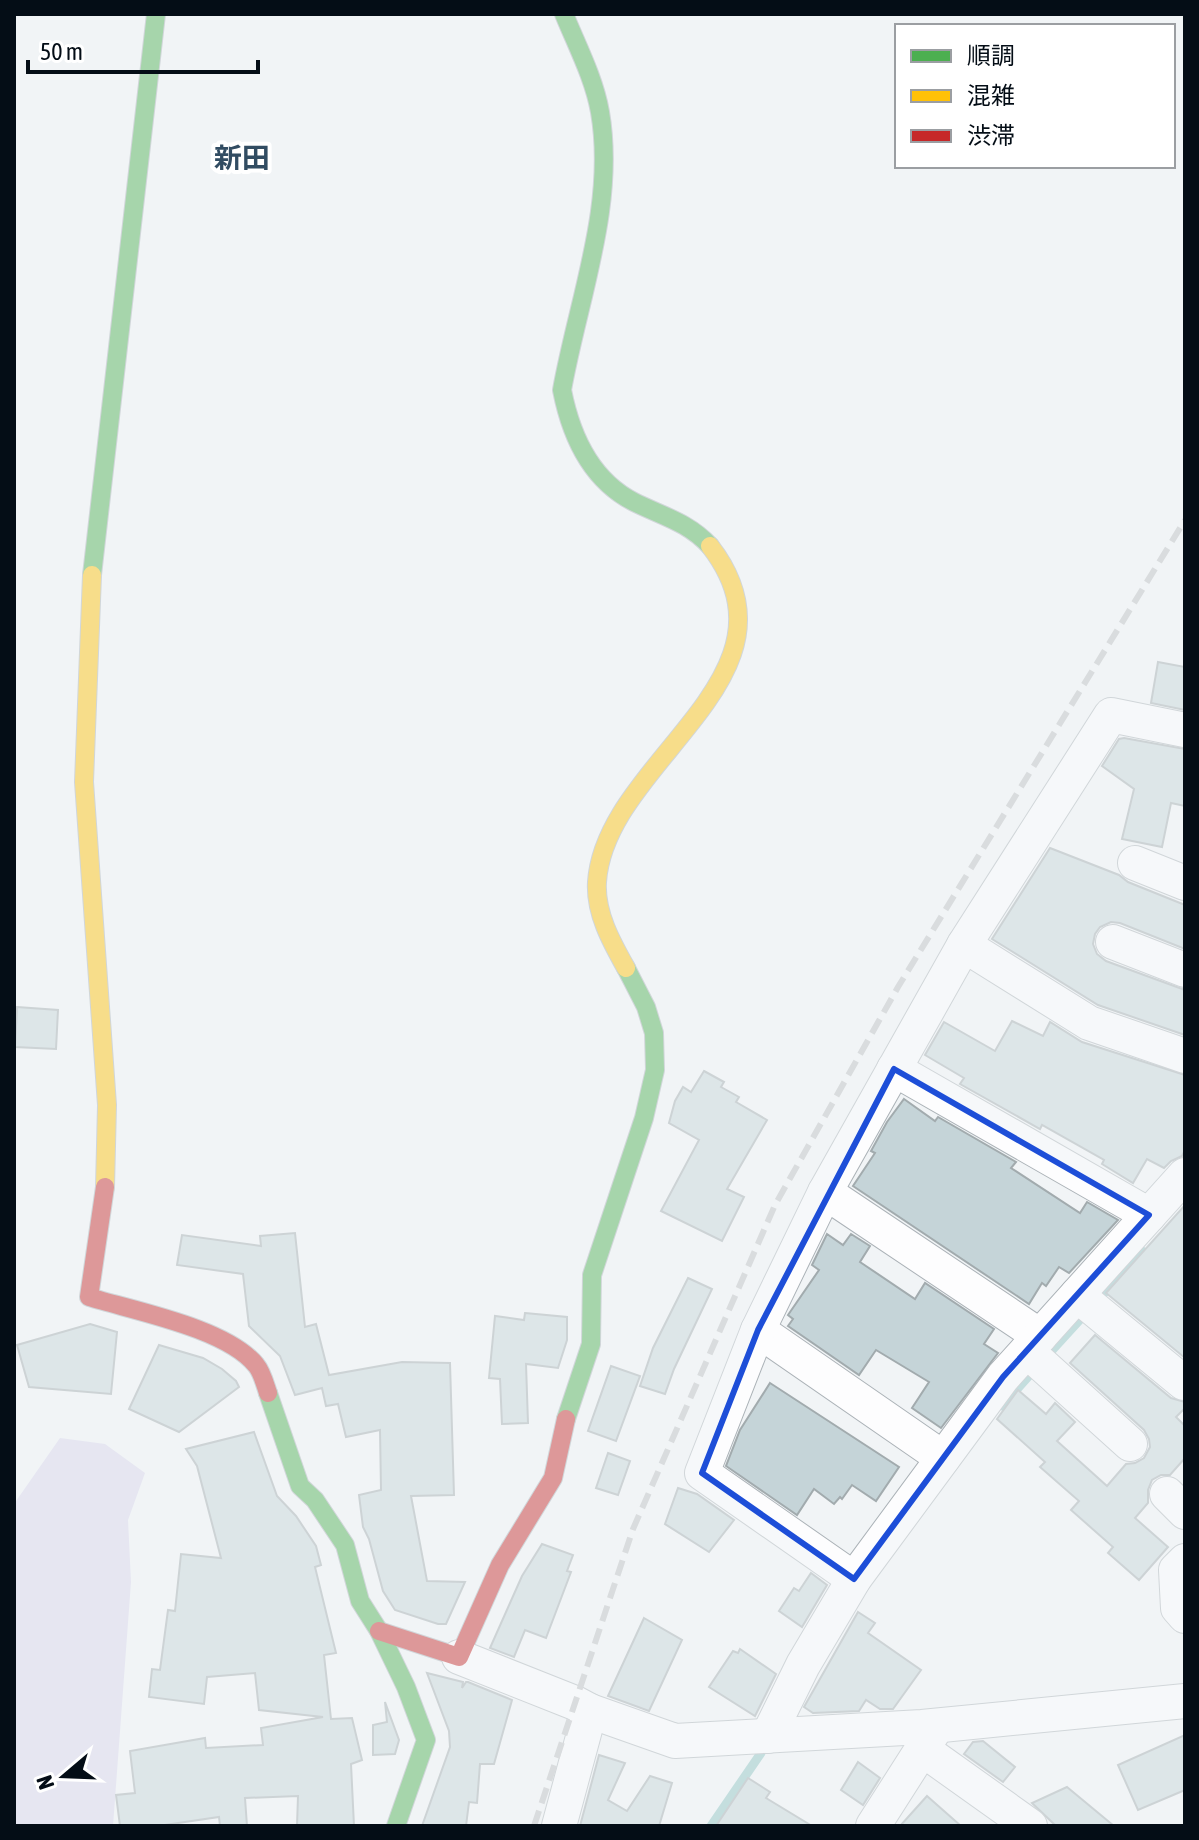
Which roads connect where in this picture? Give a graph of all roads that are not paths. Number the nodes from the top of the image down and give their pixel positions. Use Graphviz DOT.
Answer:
graph roads {
  1 [pos="156,14"];
  2 [pos="564,14"];
  3 [pos="1185,730"];
  4 [pos="1135,863"];
  5 [pos="1185,883"];
  6 [pos="1113,942"];
  7 [pos="964,945"];
  8 [pos="1185,970"];
  9 [pos="1185,1056"];
  10 [pos="894,1069"];
  11 [pos="1185,1175"];
  12 [pos="825,1192"];
  13 [pos="1149,1215"];
  14 [pos="1087,1303"];
  15 [pos="758,1330"];
  16 [pos="1037,1353"];
  17 [pos="1184,1383"];
  18 [pos="1130,1444"];
  19 [pos="943,1458"];
  20 [pos="1185,1561"];
  21 [pos="854,1579"];
  22 [pos="1185,1616"];
  23 [pos="379,1631"];
  24 [pos="459,1657"];
  25 [pos="1185,1701"];
  26 [pos="590,1711"];
  27 [pos="768,1736"];
  28 [pos="930,1737"];
  29 [pos="396,1826"];
  30 [pos="559,1826"];
  31 [pos="873,1826"];
  32 [pos="1030,1826"];
  1 -- 23 [label="main road"];
  2 -- 24 [label="main road"];
  3 -- 7 [label="street"];
  4 -- 5 [label="street"];
  6 -- 8 [label="street"];
  7 -- 9 [label="street"];
  7 -- 10 [label="street"];
  10 -- 12 [label="street"];
  10 -- 13 [label="street"];
  11 -- 13 [label="street"];
  12 -- 15 [label="street"];
  12 -- 16 [label="street"];
  13 -- 14 [label="street"];
  14 -- 16 [label="street"];
  14 -- 17 [label="street"];
  15 -- 19 [label="street"];
  15 -- 21 [label="street"];
  16 -- 18 [label="street"];
  16 -- 19 [label="street"];
  19 -- 21 [label="street"];
  20 -- 22 [label="street"];
  21 -- 27 [label="street"];
  23 -- 24 [label="main road"];
  23 -- 29 [label="main road"];
  24 -- 26 [label="street"];
  25 -- 28 [label="street"];
  26 -- 27 [label="street"];
  26 -- 30 [label="street"];
  27 -- 28 [label="street"];
  28 -- 31 [label="street"];
  28 -- 32 [label="street"];
}
